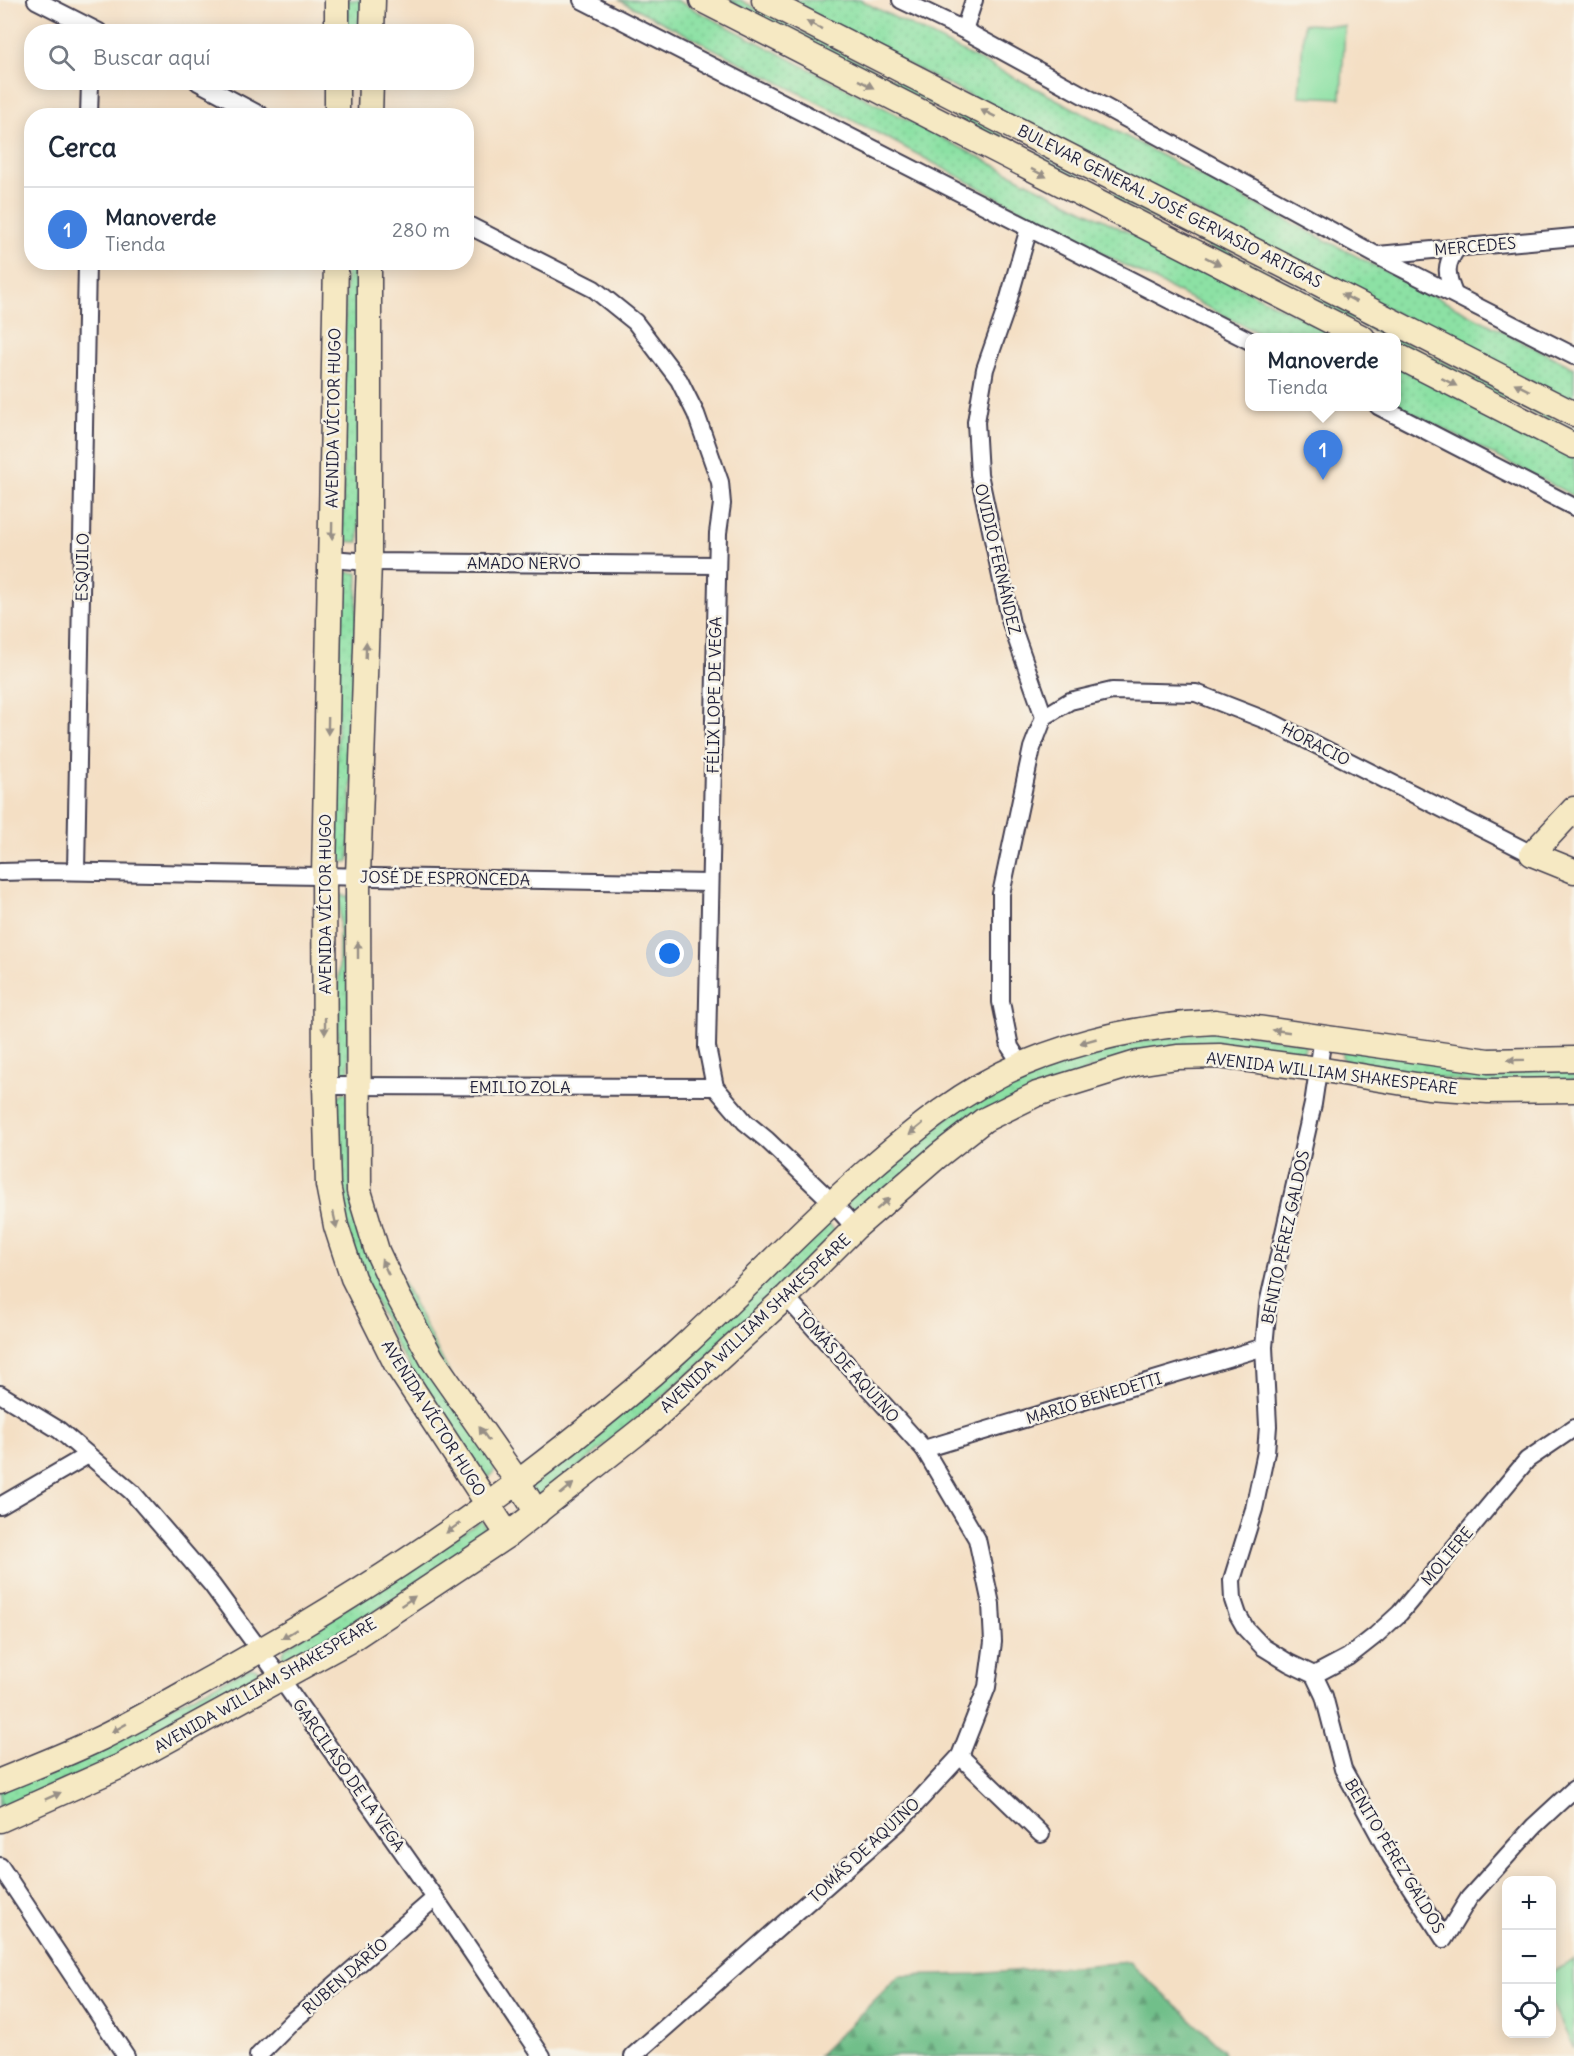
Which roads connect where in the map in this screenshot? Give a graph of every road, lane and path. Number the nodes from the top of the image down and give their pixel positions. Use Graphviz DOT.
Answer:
graph roads {
  1 [pos="36,0"];
  2 [pos="338,0"];
  3 [pos="373,0"];
  4 [pos="582,0"];
  5 [pos="702,0"];
  6 [pos="764,0"];
  7 [pos="901,0"];
  8 [pos="974,0"];
  9 [pos="82,24"];
  10 [pos="337,24"];
  11 [pos="372,24"];
  12 [pos="964,30"];
  13 [pos="90,90"];
  14 [pos="213,90"];
  15 [pos="337,90"];
  16 [pos="371,90"];
  17 [pos="89,108"];
  18 [pos="247,108"];
  19 [pos="337,108"];
  20 [pos="370,108"];
  21 [pos="474,228"];
  22 [pos="1029,228"];
  23 [pos="1574,237"];
  24 [pos="1458,247"];
  25 [pos="1376,255"];
  26 [pos="87,270"];
  27 [pos="336,270"];
  28 [pos="369,270"];
  29 [pos="1454,294"];
  30 [pos="1353,333"];
  31 [pos="1245,338"];
  32 [pos="1574,356"];
  33 [pos="1401,358"];
  34 [pos="1388,411"];
  35 [pos="1574,414"];
  36 [pos="1574,446"];
  37 [pos="1574,507"];
  38 [pos="331,560"];
  39 [pos="369,562"];
  40 [pos="717,564"];
  41 [pos="1044,717"];
  42 [pos="1574,809"];
  43 [pos="1532,854"];
  44 [pos="76,871"];
  45 [pos="1574,871"];
  46 [pos="0,872"];
  47 [pos="324,876"];
  48 [pos="358,876"];
  49 [pos="710,883"];
  50 [pos="1323,1037"];
  51 [pos="1574,1059"];
  52 [pos="1021,1065"];
  53 [pos="1318,1068"];
  54 [pos="325,1086"];
  55 [pos="358,1086"];
  56 [pos="715,1087"];
  57 [pos="1574,1090"];
  58 [pos="832,1202"];
  59 [pos="855,1228"];
  60 [pos="786,1297"];
  61 [pos="1264,1347"];
  62 [pos="0,1394"];
  63 [pos="1574,1428"];
  64 [pos="924,1449"];
  65 [pos="88,1455"];
  66 [pos="518,1482"];
  67 [pos="487,1504"];
  68 [pos="0,1506"];
  69 [pos="537,1513"];
  70 [pos="507,1535"];
  71 [pos="260,1651"];
  72 [pos="1314,1675"];
  73 [pos="281,1678"];
  74 [pos="960,1756"];
  75 [pos="0,1781"];
  76 [pos="1574,1789"];
  77 [pos="0,1820"];
  78 [pos="1041,1834"];
  79 [pos="0,1866"];
  80 [pos="435,1898"];
  81 [pos="126,2056"];
  82 [pos="258,2056"];
  83 [pos="542,2056"];
  84 [pos="633,2056"];
  1 -- 9 [label="street"];
  2 -- 10 [label="street"];
  3 -- 11 [label="street"];
  4 -- 22 [label="street"];
  5 -- 30 [label="street, BULEVAR GENERAL JOSÉ GERVASIO ARTIGAS, one-way"];
  35 -- 6 [label="street, BULEVAR GENERAL JOSÉ GERVASIO ARTIGAS, one-way"];
  7 -- 12 [label="street"];
  8 -- 12 [label="street"];
  12 -- 25 [label="street"];
  13 -- 17 [label="street"];
  14 -- 18 [label="street"];
  15 -- 19 [label="street"];
  16 -- 20 [label="street"];
  21 -- 40 [label="street, FÉLIX LOPE DE VEGA"];
  22 -- 31 [label="street"];
  22 -- 41 [label="street, OVIDIO FERNÁNDEZ"];
  23 -- 24 [label="street, MERCEDES"];
  24 -- 25 [label="street, MERCEDES"];
  24 -- 29 [label="street"];
  25 -- 29 [label="street"];
  26 -- 44 [label="street, ESQUILO"];
  27 -- 38 [label="street, AVENIDA VÍCTOR HUGO, one-way"];
  28 -- 39 [label="street, AVENIDA VÍCTOR HUGO"];
  29 -- 32 [label="street"];
  33 -- 36 [label="street, one-way"];
  34 -- 37 [label="street"];
  38 -- 39 [label="street, AMADO NERVO"];
  38 -- 47 [label="street, AVENIDA VÍCTOR HUGO, one-way"];
  39 -- 40 [label="street, AMADO NERVO"];
  48 -- 39 [label="street, AVENIDA VÍCTOR HUGO, one-way"];
  40 -- 49 [label="street, FÉLIX LOPE DE VEGA"];
  41 -- 43 [label="street, HORACIO"];
  41 -- 52 [label="street"];
  42 -- 43 [label="street"];
  43 -- 45 [label="street, HORACIO"];
  44 -- 46 [label="street, JOSÉ DE ESPRONCEDA"];
  44 -- 47 [label="street, JOSÉ DE ESPRONCEDA"];
  47 -- 48 [label="street, JOSÉ DE ESPRONCEDA"];
  47 -- 54 [label="street, AVENIDA VÍCTOR HUGO, one-way"];
  48 -- 49 [label="street, JOSÉ DE ESPRONCEDA"];
  55 -- 48 [label="street, AVENIDA VÍCTOR HUGO, one-way"];
  49 -- 56 [label="street, FÉLIX LOPE DE VEGA"];
  51 -- 50 [label="street, AVENIDA WILLIAM SHAKESPEARE, one-way"];
  50 -- 52 [label="street, AVENIDA WILLIAM SHAKESPEARE, one-way"];
  50 -- 53 [label="street, BENITO PÉREZ GALDOS"];
  52 -- 58 [label="street, AVENIDA WILLIAM SHAKESPEARE, one-way"];
  53 -- 57 [label="street, AVENIDA WILLIAM SHAKESPEARE"];
  59 -- 53 [label="street, AVENIDA WILLIAM SHAKESPEARE, one-way"];
  53 -- 61 [label="street, BENITO PÉREZ GALDOS"];
  54 -- 55 [label="street, EMILIO ZOLA"];
  54 -- 67 [label="street, AVENIDA VÍCTOR HUGO, one-way"];
  55 -- 56 [label="street, EMILIO ZOLA"];
  66 -- 55 [label="street, AVENIDA VÍCTOR HUGO, one-way"];
  56 -- 58 [label="street, FÉLIX LOPE DE VEGA"];
  58 -- 59 [label="street, FÉLIX LOPE DE VEGA"];
  58 -- 66 [label="street, AVENIDA WILLIAM SHAKESPEARE"];
  59 -- 60 [label="street, AVENIDA WILLIAM SHAKESPEARE"];
  60 -- 64 [label="street, TOMÁS DE AQUINO"];
  69 -- 60 [label="street, AVENIDA WILLIAM SHAKESPEARE, one-way"];
  61 -- 64 [label="street, MARIO BENEDETTI"];
  61 -- 72 [label="street, BENITO PÉREZ GALDOS"];
  62 -- 65 [label="street, GARCILASO DE LA VEGA"];
  63 -- 72 [label="street, MOLIERE"];
  64 -- 74 [label="street, TOMÁS DE AQUINO"];
  65 -- 68 [label="street"];
  65 -- 71 [label="street, GARCILASO DE LA VEGA"];
  66 -- 67 [label="street, AVENIDA WILLIAM SHAKESPEARE"];
  66 -- 69 [label="street, AVENIDA VÍCTOR HUGO"];
  67 -- 70 [label="street, AVENIDA VÍCTOR HUGO"];
  67 -- 71 [label="street, AVENIDA WILLIAM SHAKESPEARE, one-way"];
  69 -- 70 [label="street, AVENIDA WILLIAM SHAKESPEARE"];
  73 -- 70 [label="street, AVENIDA WILLIAM SHAKESPEARE, one-way"];
  71 -- 73 [label="street, GARCILASO DE LA VEGA"];
  71 -- 75 [label="street, AVENIDA WILLIAM SHAKESPEARE, one-way"];
  72 -- 76 [label="street, BENITO PÉREZ GALDOS"];
  77 -- 73 [label="street, AVENIDA WILLIAM SHAKESPEARE, one-way"];
  73 -- 80 [label="street, GARCILASO DE LA VEGA"];
  74 -- 78 [label="street"];
  74 -- 84 [label="street, TOMÁS DE AQUINO"];
  79 -- 81 [label="street"];
  80 -- 82 [label="street, RUBEN DARÍO"];
  80 -- 83 [label="street, GARCILASO DE LA VEGA"];
}
